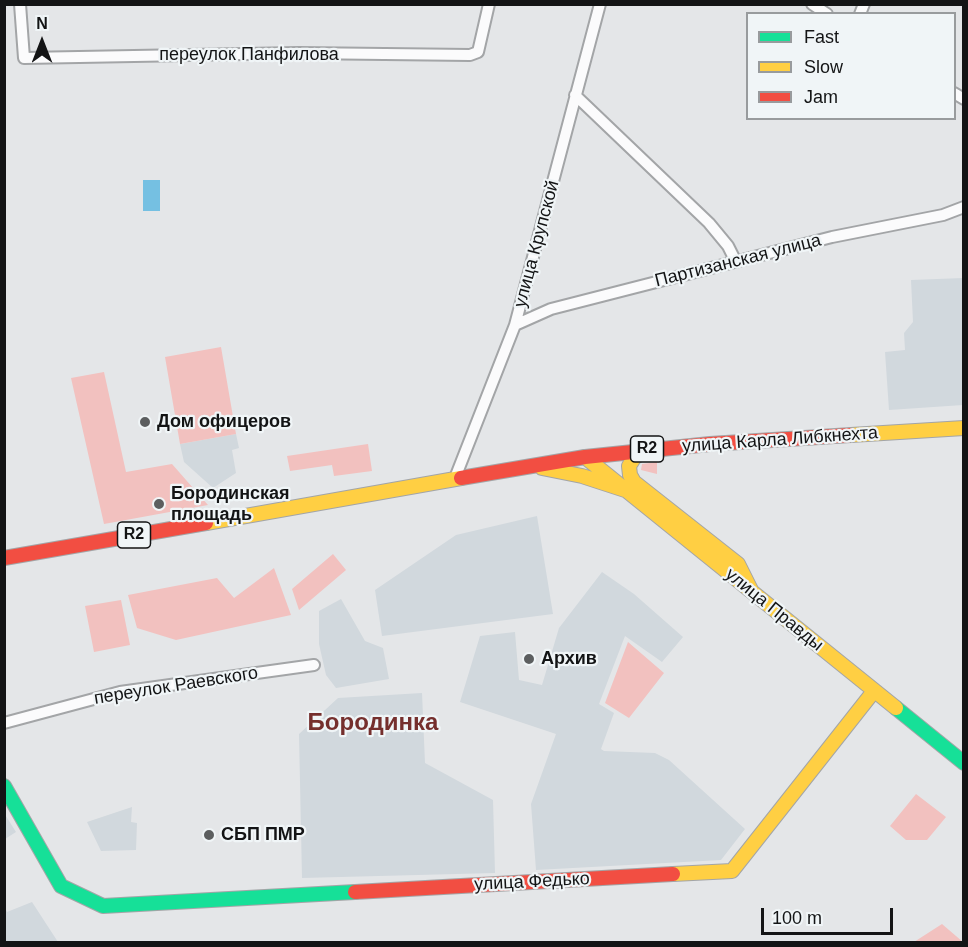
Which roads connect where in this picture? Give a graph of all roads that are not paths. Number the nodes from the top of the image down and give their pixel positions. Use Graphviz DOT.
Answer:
graph roads {
  1 [pos="20,4"];
  2 [pos="489,4"];
  3 [pos="600,4"];
  4 [pos="575,94"];
  5 [pos="963,207"];
  6 [pos="736,262"];
  7 [pos="515,325"];
  8 [pos="963,428"];
  9 [pos="647,449"];
  10 [pos="585,457"];
  11 [pos="530,466"];
  12 [pos="455,478"];
  13 [pos="627,491"];
  14 [pos="4,558"];
  15 [pos="752,592"];
  16 [pos="314,665"];
  17 [pos="874,691"];
  18 [pos="4,723"];
  19 [pos="963,763"];
  20 [pos="4,786"];
  1 -- 2 [label="street, переулок Панфилова"];
  3 -- 4 [label="street, улица Крупской"];
  4 -- 6 [label="street"];
  4 -- 7 [label="street, улица Крупской"];
  5 -- 6 [label="street, Партизанская улица"];
  6 -- 7 [label="street, Партизанская улица"];
  7 -- 12 [label="street, улица Крупской"];
  8 -- 9 [label="main road, улица Карла Либкнехта / R2"];
  9 -- 10 [label="main road, улица Карла Либкнехта / R2"];
  9 -- 15 [label="main road"];
  10 -- 11 [label="main road, улица Карла Либкнехта / R2"];
  10 -- 13 [label="main road, улица Правды"];
  11 -- 12 [label="main road, улица Карла Либкнехта / R2"];
  11 -- 13 [label="main road"];
  12 -- 14 [label="main road, R2"];
  13 -- 15 [label="main road, улица Правды"];
  15 -- 17 [label="main road, улица Правды"];
  16 -- 18 [label="street, переулок Раевского"];
  17 -- 19 [label="main road, улица Правды"];
  17 -- 20 [label="main road, улица Федько"];
}
